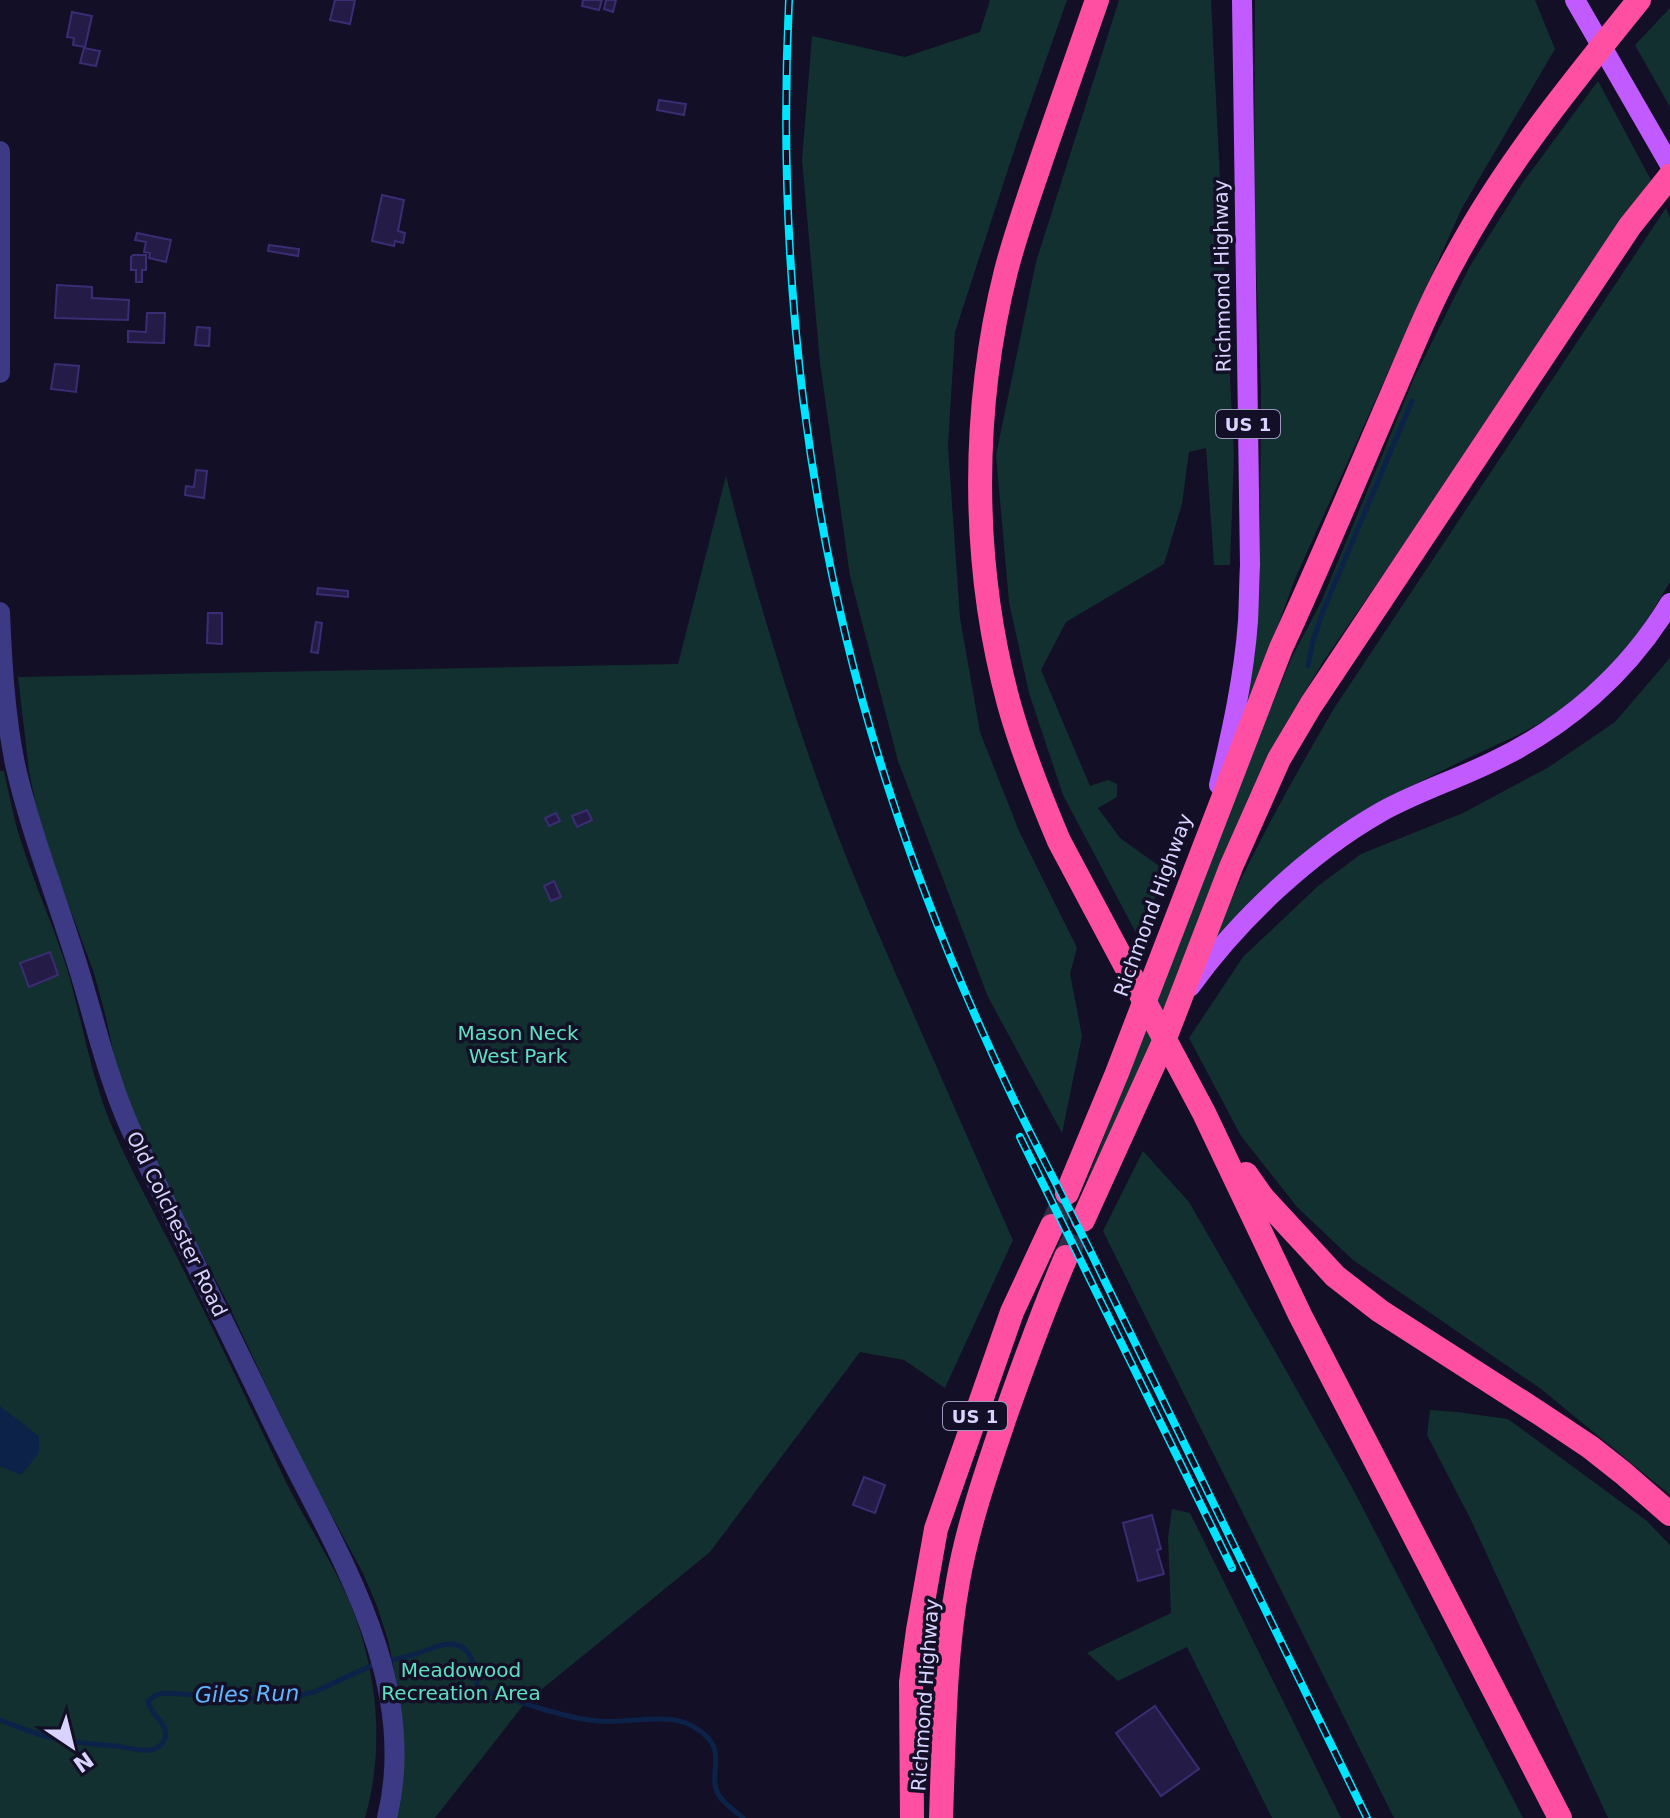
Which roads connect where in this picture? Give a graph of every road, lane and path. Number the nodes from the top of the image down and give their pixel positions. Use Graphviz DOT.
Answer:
graph roads {
  1 [pos="1097,0"];
  2 [pos="1242,0"];
  3 [pos="1639,0"];
  4 [pos="1577,3"];
  5 [pos="0,151"];
  6 [pos="1670,165"];
  7 [pos="1670,176"];
  8 [pos="1,280"];
  9 [pos="0,373"];
  10 [pos="1670,603"];
  11 [pos="0,612"];
  12 [pos="1,644"];
  13 [pos="1205,844"];
  14 [pos="1181,1000"];
  15 [pos="1204,1113"];
  16 [pos="1067,1193"];
  17 [pos="1083,1220"];
  18 [pos="1052,1226"];
  19 [pos="1066,1257"];
  20 [pos="1670,1514"];
  21 [pos="387,1818"];
  22 [pos="912,1818"];
  23 [pos="941,1818"];
  24 [pos="1560,1818"];
  1 -- 15 [label="highway"];
  2 -- 13 [label="main road, Richmond Highway / US 1"];
  3 -- 13 [label="highway"];
  4 -- 6 [label="main road"];
  5 -- 8 [label="street"];
  7 -- 14 [label="highway"];
  8 -- 9 [label="street"];
  10 -- 14 [label="main road"];
  11 -- 12 [label="street, Old Colchester Road"];
  12 -- 21 [label="street, Old Colchester Road"];
  13 -- 16 [label="highway, Richmond Highway / US 1"];
  14 -- 17 [label="highway"];
  15 -- 20 [label="highway"];
  15 -- 24 [label="highway"];
  18 -- 22 [label="highway, Richmond Highway / US 1"];
  19 -- 23 [label="highway, Richmond Highway / US 1"];
}
